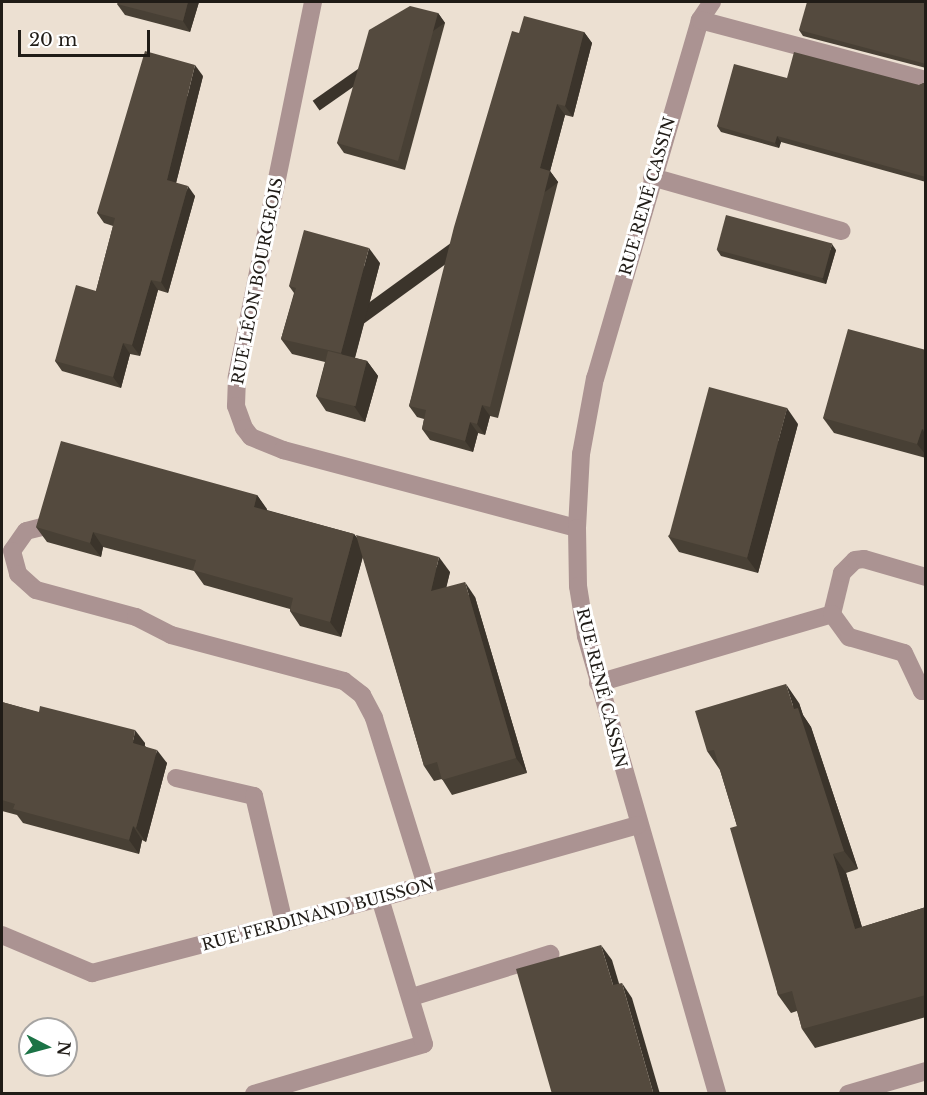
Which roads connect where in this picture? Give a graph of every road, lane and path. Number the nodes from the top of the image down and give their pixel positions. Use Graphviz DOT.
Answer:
graph roads {
  1 [pos="313,2"];
  2 [pos="712,2"];
  3 [pos="700,20"];
  4 [pos="926,80"];
  5 [pos="652,177"];
  6 [pos="841,231"];
  7 [pos="42,527"];
  8 [pos="577,528"];
  9 [pos="926,576"];
  10 [pos="832,614"];
  11 [pos="598,683"];
  12 [pos="924,695"];
  13 [pos="176,778"];
  14 [pos="638,825"];
  15 [pos="426,885"];
  16 [pos="380,898"];
  17 [pos="284,924"];
  18 [pos="2,935"];
  19 [pos="550,954"];
  20 [pos="412,997"];
  21 [pos="926,1071"];
  22 [pos="254,1094"];
  23 [pos="717,1094"];
  24 [pos="848,1094"];
  1 -- 8 [label="street, RUE LÉON BOURGEOIS"];
  2 -- 3 [label="street, RUE RENÉ CASSIN"];
  3 -- 4 [label="street"];
  3 -- 5 [label="street, RUE RENÉ CASSIN"];
  5 -- 6 [label="street"];
  5 -- 8 [label="street, RUE RENÉ CASSIN"];
  7 -- 15 [label="street"];
  8 -- 11 [label="street, RUE RENÉ CASSIN"];
  9 -- 10 [label="street"];
  10 -- 11 [label="street"];
  10 -- 12 [label="street"];
  11 -- 14 [label="street, RUE RENÉ CASSIN"];
  13 -- 17 [label="street"];
  14 -- 15 [label="street, RUE FERDINAND BUISSON"];
  14 -- 23 [label="street, RUE RENÉ CASSIN"];
  15 -- 16 [label="street, RUE FERDINAND BUISSON"];
  16 -- 17 [label="street, RUE FERDINAND BUISSON"];
  16 -- 20 [label="street"];
  17 -- 18 [label="street, RUE FERDINAND BUISSON"];
  19 -- 20 [label="street"];
  20 -- 22 [label="street"];
  21 -- 24 [label="street"];
}
